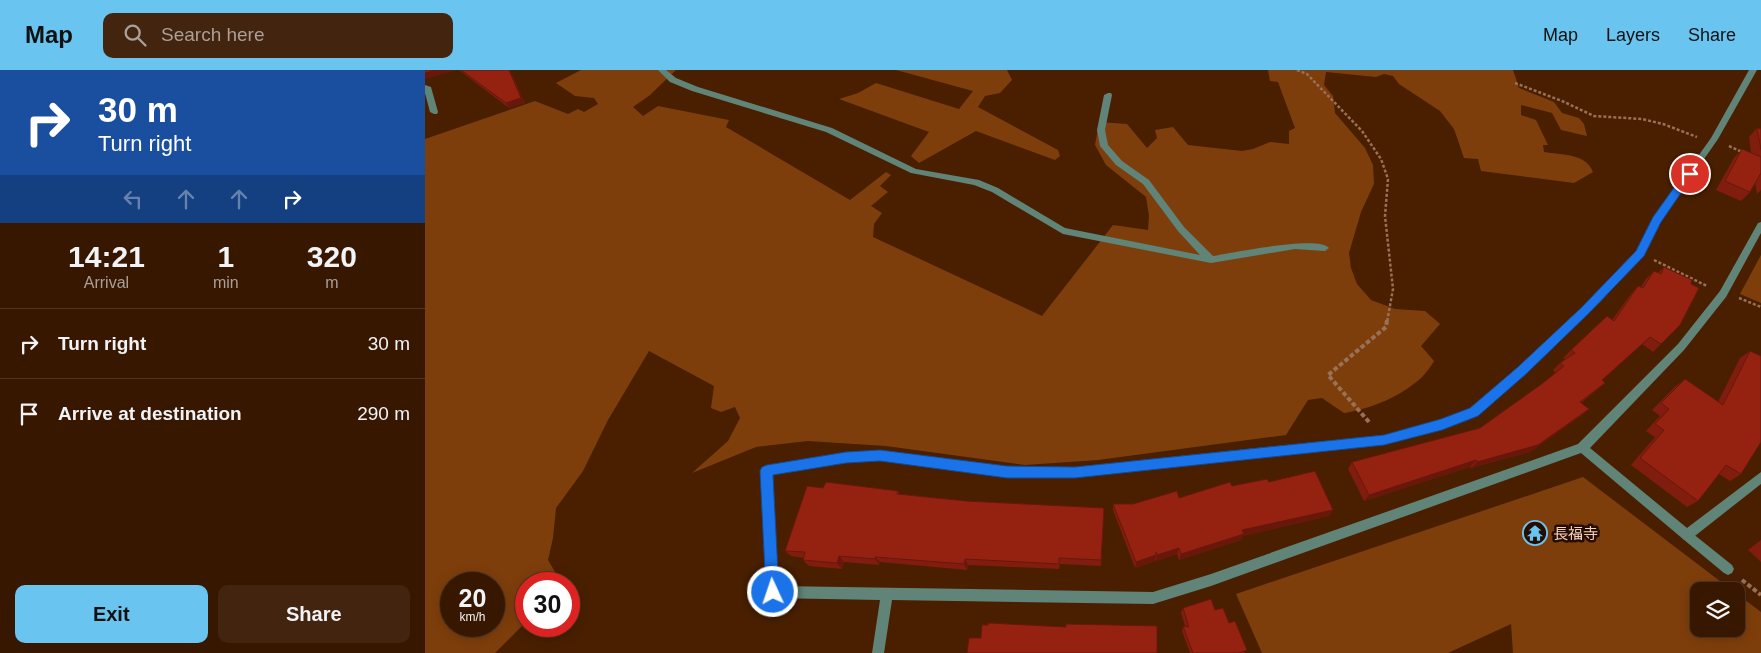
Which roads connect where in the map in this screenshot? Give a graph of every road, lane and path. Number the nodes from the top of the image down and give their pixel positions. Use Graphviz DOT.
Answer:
graph roads {
  1 [pos="663,70"];
  2 [pos="1297,70"];
  3 [pos="1753,70"];
  4 [pos="1515,83"];
  5 [pos="425,88"];
  6 [pos="1108,95"];
  7 [pos="434,112"];
  8 [pos="1715,142"];
  9 [pos="1744,153"];
  10 [pos="1761,225"];
  11 [pos="1325,248"];
  12 [pos="1640,253"];
  13 [pos="1211,260"];
  14 [pos="1723,294"];
  15 [pos="1384,440"];
  16 [pos="1582,448"];
  17 [pos="1761,478"];
  18 [pos="1687,535"];
  19 [pos="1728,569"];
  20 [pos="887,594"];
  21 [pos="878,653"];
  1 -- 13 [label="street"];
  2 -- 15 [label="path"];
  3 -- 8 [label="street"];
  4 -- 8 [label="path"];
  5 -- 7 [label="street"];
  6 -- 13 [label="street"];
  8 -- 9 [label="path"];
  8 -- 12 [label="street"];
  10 -- 14 [label="street"];
  11 -- 13 [label="street"];
  12 -- 14 [label="path"];
  12 -- 15 [label="street"];
  14 -- 16 [label="street"];
  15 -- 20 [label="street"];
  16 -- 18 [label="street"];
  16 -- 20 [label="street"];
  17 -- 18 [label="street"];
  18 -- 19 [label="street"];
  20 -- 21 [label="street"];
}
